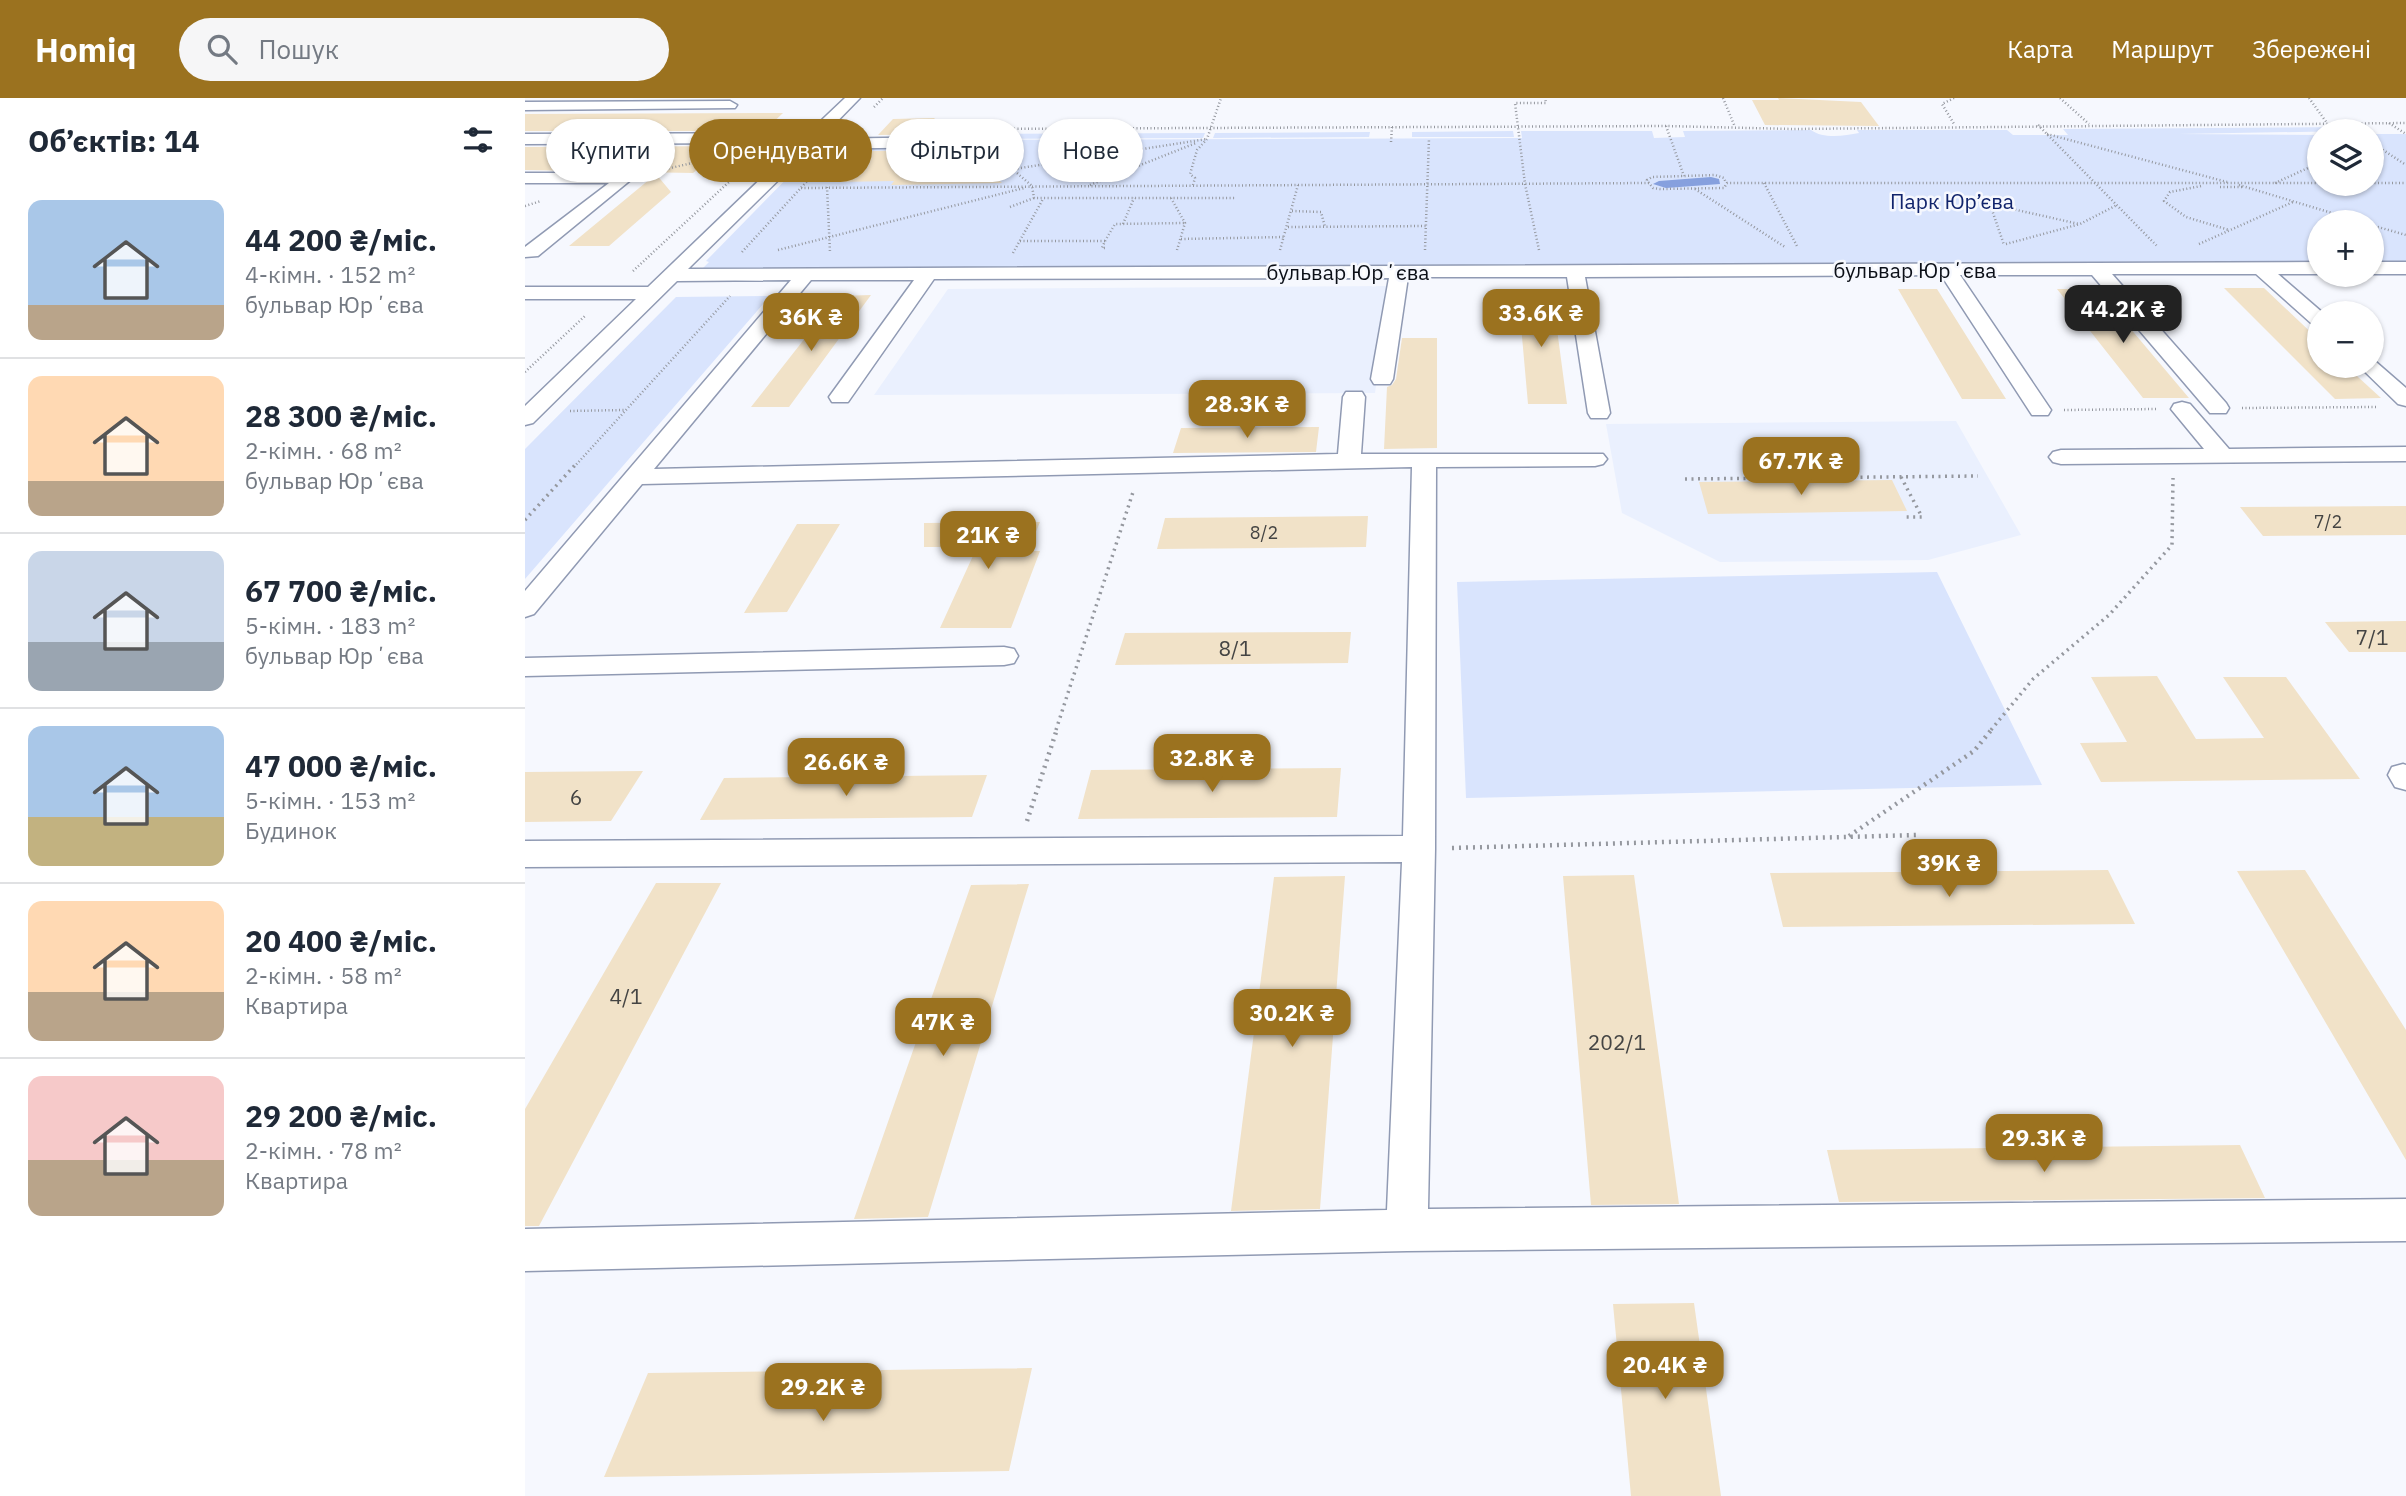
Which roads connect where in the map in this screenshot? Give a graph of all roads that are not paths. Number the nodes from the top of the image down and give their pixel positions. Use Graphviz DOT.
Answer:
graph roads {
  1 [pos="852,98"];
  2 [pos="735,102"];
  3 [pos="525,106"];
  4 [pos="714,119"];
  5 [pos="831,119"];
  6 [pos="689,138"];
  7 [pos="525,139"];
  8 [pos="525,178"];
  9 [pos="766,182"];
  10 [pos="525,252"];
  11 [pos="2307,268"];
  12 [pos="2384,268"];
  13 [pos="2406,268"];
  14 [pos="2097,269"];
  15 [pos="2262,269"];
  16 [pos="1947,270"];
  17 [pos="1575,271"];
  18 [pos="1399,272"];
  19 [pos="806,274"];
  20 [pos="928,274"];
  21 [pos="671,275"];
  22 [pos="525,293"];
  23 [pos="653,293"];
  24 [pos="2307,309"];
  25 [pos="2382,378"];
  26 [pos="1382,379"];
  27 [pos="840,397"];
  28 [pos="1354,397"];
  29 [pos="2406,399"];
  30 [pos="2218,408"];
  31 [pos="2182,409"];
  32 [pos="2040,410"];
  33 [pos="1599,413"];
  34 [pos="525,418"];
  35 [pos="2405,455"];
  36 [pos="2223,456"];
  37 [pos="2061,457"];
  38 [pos="1595,459"];
  39 [pos="1349,461"];
  40 [pos="1424,461"];
  41 [pos="634,477"];
  42 [pos="525,608"];
  43 [pos="1004,656"];
  44 [pos="525,667"];
  45 [pos="1419,849"];
  46 [pos="525,855"];
  47 [pos="2406,1220"];
  48 [pos="1407,1230"];
  49 [pos="525,1250"];
  1 -- 5 [label="street"];
  2 -- 3 [label="street"];
  2 -- 4 [label="street"];
  6 -- 7 [label="street"];
  8 -- 10 [label="street"];
  9 -- 21 [label="street"];
  11 -- 15 [label="street, бульвар Юрʼєва"];
  12 -- 13 [label="street"];
  14 -- 15 [label="street, бульвар Юрʼєва"];
  14 -- 16 [label="street, бульвар Юрʼєва"];
  14 -- 30 [label="street"];
  15 -- 24 [label="street"];
  16 -- 17 [label="street, бульвар Юрʼєва"];
  16 -- 32 [label="street"];
  17 -- 18 [label="street, бульвар Юрʼєва"];
  17 -- 33 [label="street"];
  18 -- 20 [label="street, бульвар Юрʼєва"];
  18 -- 26 [label="street"];
  19 -- 20 [label="street, бульвар Юрʼєва"];
  19 -- 21 [label="street, бульвар Юрʼєва"];
  19 -- 41 [label="street"];
  20 -- 27 [label="street"];
  21 -- 23 [label="street"];
  22 -- 23 [label="street"];
  23 -- 34 [label="street"];
  25 -- 29 [label="street"];
  28 -- 39 [label="street"];
  31 -- 36 [label="street"];
  35 -- 36 [label="street"];
  36 -- 37 [label="street"];
  38 -- 40 [label="street"];
  39 -- 40 [label="street"];
  39 -- 41 [label="street"];
  40 -- 45 [label="street"];
  41 -- 42 [label="street"];
  43 -- 44 [label="street"];
  45 -- 46 [label="street"];
  45 -- 48 [label="street"];
  47 -- 48 [label="street"];
  48 -- 49 [label="street"];
}
